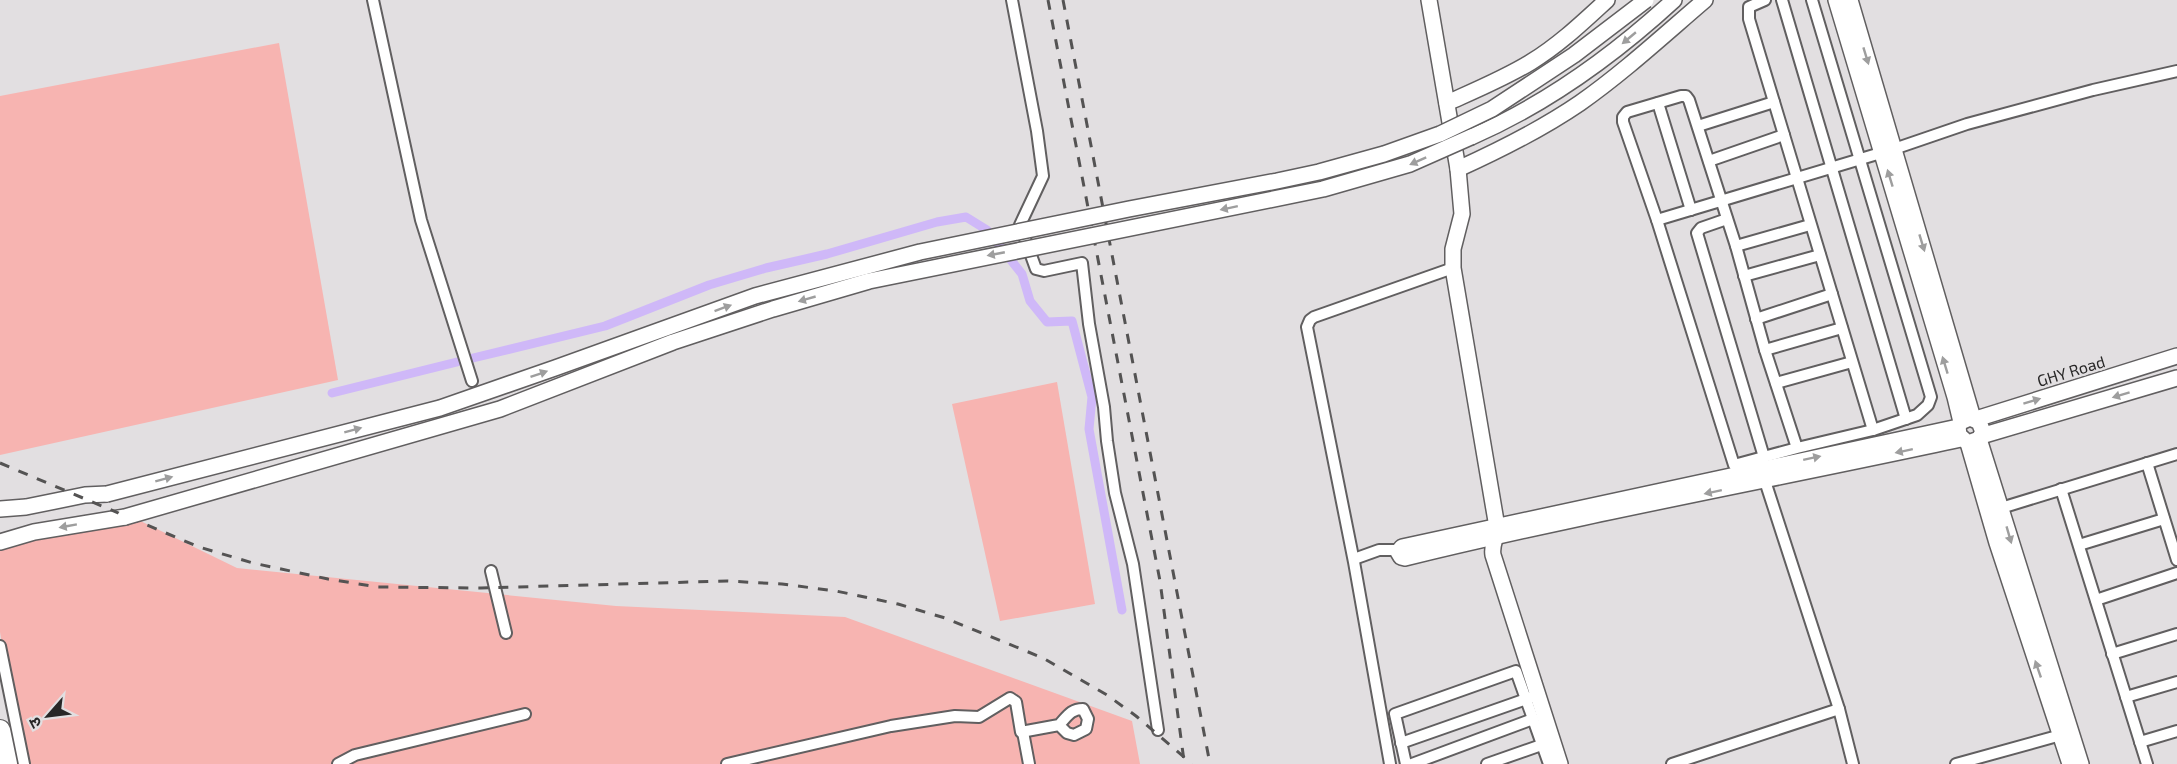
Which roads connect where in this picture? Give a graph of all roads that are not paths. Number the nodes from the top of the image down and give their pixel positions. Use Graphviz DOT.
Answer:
graph roads {
  1 [pos="374,0"];
  2 [pos="1012,0"];
  3 [pos="1429,0"];
  4 [pos="1607,0"];
  5 [pos="1647,0"];
  6 [pos="1674,0"];
  7 [pos="1705,0"];
  8 [pos="1765,0"];
  9 [pos="1782,0"];
  10 [pos="1812,0"];
  11 [pos="1836,0"];
  12 [pos="1850,0"];
  13 [pos="2177,71"];
  14 [pos="1447,102"];
  15 [pos="1774,102"];
  16 [pos="1658,103"];
  17 [pos="1698,126"];
  18 [pos="1784,135"];
  19 [pos="1888,151"];
  20 [pos="1860,159"];
  21 [pos="1709,161"];
  22 [pos="1831,168"];
  23 [pos="1458,169"];
  24 [pos="1796,178"];
  25 [pos="1722,201"];
  26 [pos="1691,210"];
  27 [pos="1727,219"];
  28 [pos="1657,220"];
  29 [pos="1810,225"];
  30 [pos="1736,246"];
  31 [pos="1820,255"];
  32 [pos="1453,268"];
  33 [pos="1744,276"];
  34 [pos="1832,294"];
  35 [pos="1756,319"];
  36 [pos="1842,328"];
  37 [pos="1765,350"];
  38 [pos="2177,356"];
  39 [pos="1852,362"];
  40 [pos="2177,378"];
  41 [pos="472,381"];
  42 [pos="1776,383"];
  43 [pos="1906,419"];
  44 [pos="1873,430"];
  45 [pos="1970,430"];
  46 [pos="1797,448"];
  47 [pos="2177,454"];
  48 [pos="1764,457"];
  49 [pos="2147,463"];
  50 [pos="1765,481"];
  51 [pos="2061,489"];
  52 [pos="2001,508"];
  53 [pos="0,509"];
  54 [pos="2164,519"];
  55 [pos="1497,531"];
  56 [pos="0,542"];
  57 [pos="2079,545"];
  58 [pos="1398,550"];
  59 [pos="1354,560"];
  60 [pos="2177,560"];
  61 [pos="491,571"];
  62 [pos="2177,573"];
  63 [pos="2096,600"];
  64 [pos="507,633"];
  65 [pos="2177,634"];
  66 [pos="0,646"];
  67 [pos="2112,654"];
  68 [pos="2177,682"];
  69 [pos="1532,697"];
  70 [pos="2126,697"];
  71 [pos="1839,710"];
  72 [pos="525,714"];
  73 [pos="1533,719"];
  74 [pos="1059,725"];
  75 [pos="0,730"];
  76 [pos="1158,730"];
  77 [pos="2177,731"];
  78 [pos="1023,732"];
  79 [pos="2061,735"];
  80 [pos="2140,742"];
  81 [pos="1548,743"];
  82 [pos="1402,745"];
  83 [pos="1387,747"];
  84 [pos="7,764"];
  85 [pos="24,764"];
  86 [pos="338,764"];
  87 [pos="727,764"];
  88 [pos="1029,764"];
  89 [pos="1390,764"];
  90 [pos="1406,764"];
  91 [pos="1413,764"];
  92 [pos="1487,764"];
  93 [pos="1549,764"];
  94 [pos="1560,764"];
  95 [pos="1672,764"];
  96 [pos="1853,764"];
  97 [pos="1956,764"];
  98 [pos="2070,764"];
  99 [pos="2081,764"];
  100 [pos="2147,764"];
  1 -- 41 [label="street"];
  2 -- 76 [label="street"];
  3 -- 14 [label="street"];
  4 -- 14 [label="street"];
  53 -- 5 [label="street, one-way, bridge"];
  6 -- 56 [label="street, one-way, bridge"];
  7 -- 23 [label="street"];
  8 -- 15 [label="street"];
  9 -- 22 [label="street"];
  10 -- 20 [label="street"];
  11 -- 19 [label="street"];
  12 -- 19 [label="street, one-way"];
  13 -- 19 [label="street"];
  14 -- 23 [label="street"];
  15 -- 17 [label="street"];
  15 -- 18 [label="street"];
  16 -- 17 [label="street"];
  16 -- 26 [label="street"];
  16 -- 28 [label="street"];
  17 -- 21 [label="street"];
  18 -- 21 [label="street"];
  18 -- 24 [label="street"];
  19 -- 20 [label="street"];
  19 -- 45 [label="street"];
  20 -- 22 [label="street"];
  20 -- 43 [label="street"];
  21 -- 25 [label="street"];
  22 -- 24 [label="street"];
  22 -- 43 [label="street"];
  23 -- 32 [label="street"];
  24 -- 25 [label="street"];
  24 -- 29 [label="street"];
  25 -- 26 [label="street"];
  25 -- 27 [label="street"];
  26 -- 28 [label="street"];
  27 -- 30 [label="street"];
  27 -- 48 [label="street"];
  28 -- 48 [label="street"];
  29 -- 30 [label="street"];
  29 -- 31 [label="street"];
  30 -- 33 [label="street"];
  31 -- 33 [label="street"];
  31 -- 34 [label="street"];
  32 -- 55 [label="street"];
  32 -- 59 [label="street"];
  33 -- 35 [label="street"];
  34 -- 35 [label="street"];
  34 -- 36 [label="street"];
  35 -- 37 [label="street"];
  36 -- 37 [label="street"];
  36 -- 39 [label="street"];
  37 -- 42 [label="street"];
  45 -- 38 [label="street, GHY Road, one-way"];
  39 -- 42 [label="street"];
  39 -- 44 [label="street"];
  40 -- 45 [label="street, one-way"];
  42 -- 46 [label="street"];
  43 -- 44 [label="street"];
  44 -- 46 [label="street"];
  45 -- 50 [label="street, one-way"];
  45 -- 52 [label="street"];
  55 -- 45 [label="street, one-way"];
  79 -- 45 [label="street, one-way"];
  46 -- 48 [label="street"];
  47 -- 49 [label="street"];
  49 -- 51 [label="street"];
  49 -- 54 [label="street"];
  50 -- 55 [label="street, one-way"];
  50 -- 71 [label="street"];
  51 -- 52 [label="street"];
  51 -- 57 [label="street"];
  52 -- 99 [label="street, one-way"];
  54 -- 57 [label="street"];
  54 -- 60 [label="street"];
  55 -- 58 [label="street"];
  55 -- 69 [label="street"];
  57 -- 63 [label="street"];
  58 -- 59 [label="street"];
  59 -- 83 [label="street"];
  61 -- 64 [label="street"];
  62 -- 63 [label="street"];
  63 -- 67 [label="street"];
  65 -- 67 [label="street"];
  66 -- 85 [label="street"];
  67 -- 70 [label="street"];
  68 -- 70 [label="street"];
  69 -- 73 [label="street"];
  69 -- 81 [label="street"];
  69 -- 82 [label="street"];
  69 -- 82 [label="street"];
  70 -- 80 [label="street"];
  71 -- 95 [label="street"];
  71 -- 96 [label="street"];
  72 -- 86 [label="street"];
  73 -- 81 [label="street"];
  73 -- 91 [label="street"];
  74 -- 78 [label="street"];
  75 -- 84 [label="highway"];
  77 -- 80 [label="street"];
  78 -- 87 [label="street"];
  78 -- 88 [label="street"];
  79 -- 97 [label="street"];
  79 -- 98 [label="street"];
  80 -- 100 [label="street"];
  81 -- 92 [label="street"];
  81 -- 93 [label="street"];
  81 -- 94 [label="street"];
  82 -- 83 [label="street"];
  82 -- 90 [label="street"];
  83 -- 89 [label="street"];
}
